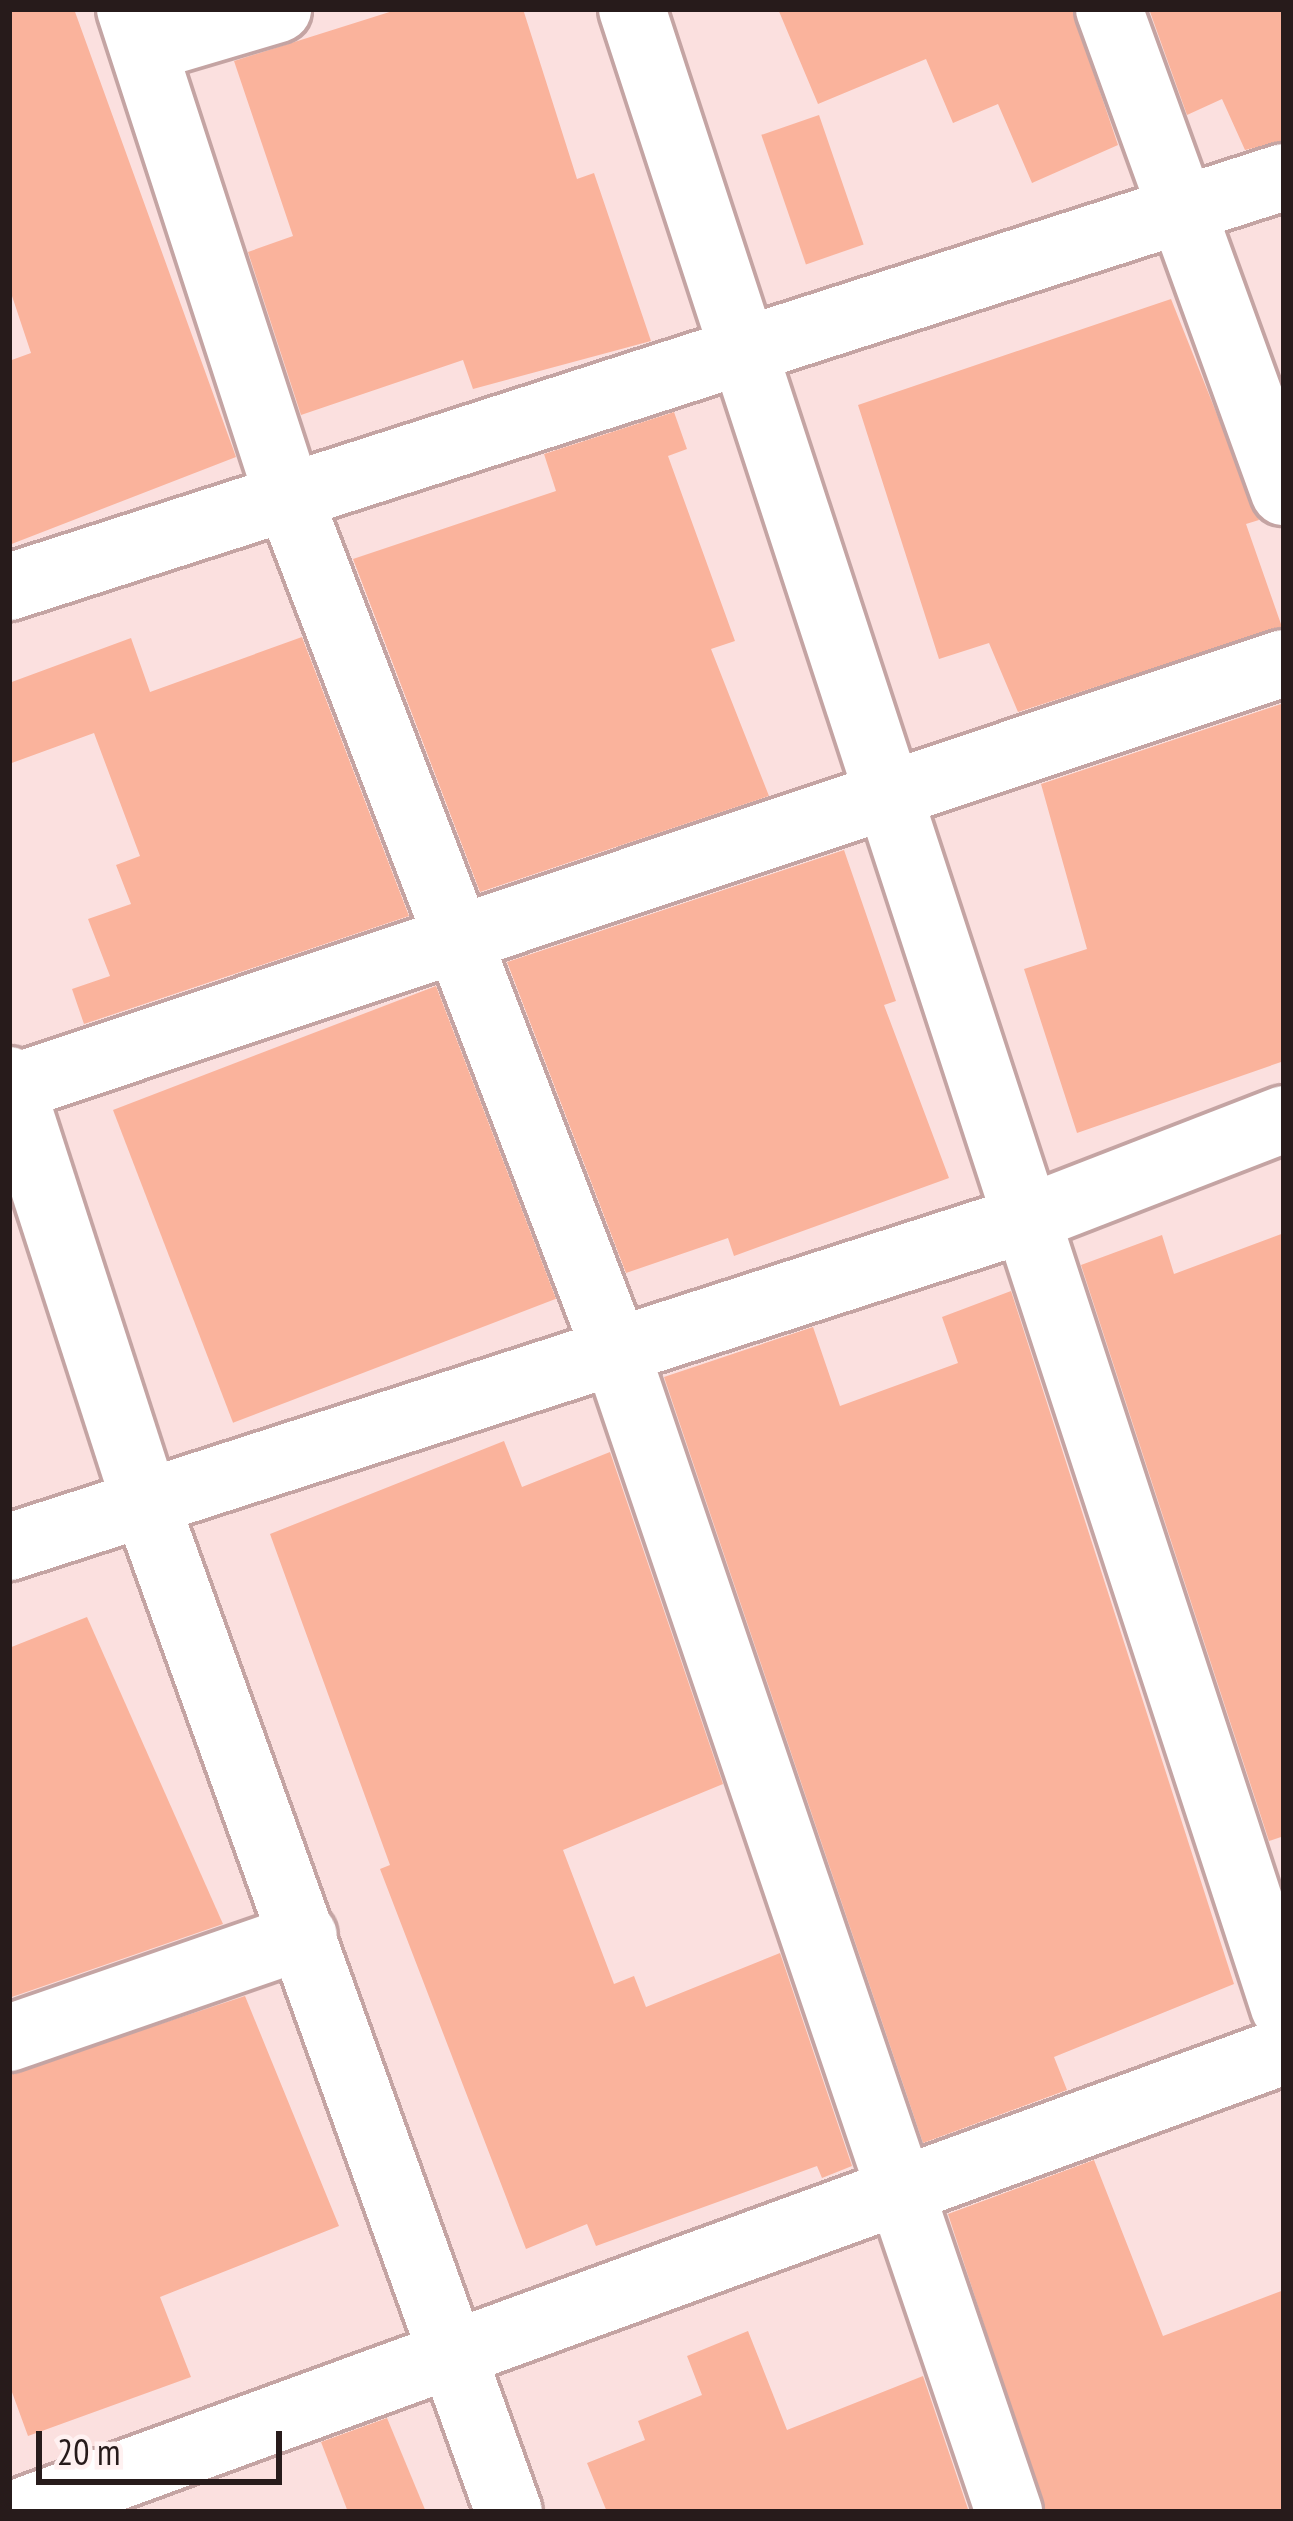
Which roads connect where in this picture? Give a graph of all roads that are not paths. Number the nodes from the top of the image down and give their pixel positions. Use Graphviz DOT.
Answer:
graph roads {
  1 [pos="278,9"];
  2 [pos="632,9"];
  3 [pos="1109,9"];
  4 [pos="137,29"];
  5 [pos="1284,177"];
  6 [pos="1184,213"];
  7 [pos="747,350"];
  8 [pos="1284,492"];
  9 [pos="287,493"];
  10 [pos="9,587"];
  11 [pos="1284,663"];
  12 [pos="890,793"];
  13 [pos="448,936"];
  14 [pos="10,1086"];
  15 [pos="1284,1119"];
  16 [pos="1029,1218"];
  17 [pos="615,1348"];
  18 [pos="143,1496"];
  19 [pos="9,1547"];
  20 [pos="304,1936"];
  21 [pos="1284,2007"];
  22 [pos="9,2038"];
  23 [pos="1284,2051"];
  24 [pos="902,2196"];
  25 [pos="455,2354"];
  26 [pos="9,2486"];
  27 [pos="19,2512"];
  28 [pos="509,2512"];
  29 [pos="1009,2512"];
  1 -- 4 [label="street"];
  2 -- 7 [label="street"];
  3 -- 6 [label="street"];
  4 -- 9 [label="street"];
  5 -- 6 [label="street"];
  6 -- 7 [label="street"];
  6 -- 8 [label="street"];
  7 -- 9 [label="street"];
  7 -- 12 [label="street"];
  9 -- 10 [label="street"];
  9 -- 13 [label="street"];
  11 -- 12 [label="street"];
  12 -- 13 [label="street"];
  12 -- 16 [label="street"];
  13 -- 14 [label="street"];
  13 -- 17 [label="street"];
  14 -- 18 [label="street"];
  15 -- 16 [label="street"];
  16 -- 17 [label="street"];
  16 -- 21 [label="street"];
  17 -- 18 [label="street"];
  17 -- 24 [label="street"];
  18 -- 19 [label="street"];
  18 -- 20 [label="street"];
  20 -- 22 [label="street"];
  20 -- 25 [label="street"];
  23 -- 24 [label="street"];
  24 -- 25 [label="street"];
  24 -- 29 [label="street"];
  25 -- 27 [label="street"];
  25 -- 28 [label="street"];
  26 -- 27 [label="street"];
}
